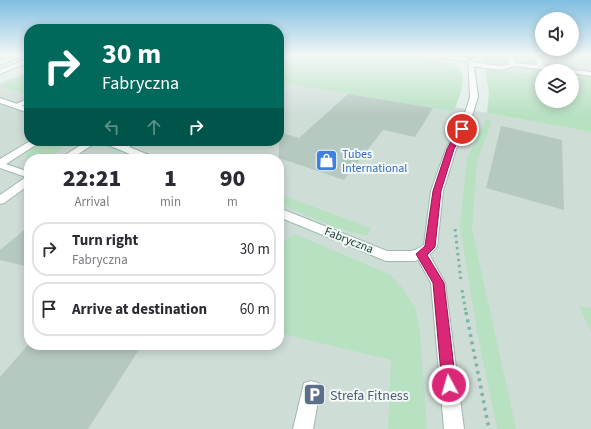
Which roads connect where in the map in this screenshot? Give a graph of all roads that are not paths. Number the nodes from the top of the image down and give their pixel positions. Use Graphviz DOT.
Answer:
graph roads {
  1 [pos="472,75"];
  2 [pos="0,100"];
  3 [pos="24,102"];
  4 [pos="16,106"];
  5 [pos="24,109"];
  6 [pos="29,146"];
  7 [pos="85,146"];
  8 [pos="120,146"];
  9 [pos="123,147"];
  10 [pos="72,154"];
  11 [pos="139,154"];
  12 [pos="0,164"];
  13 [pos="24,173"];
  14 [pos="24,183"];
  15 [pos="0,200"];
  16 [pos="284,214"];
  17 [pos="422,254"];
  18 [pos="311,390"];
  19 [pos="303,429"];
  20 [pos="454,429"];
  1 -- 17 [label="main road"];
  2 -- 4 [label="main road"];
  3 -- 4 [label="main road"];
  4 -- 5 [label="main road"];
  6 -- 12 [label="main road"];
  7 -- 10 [label="main road"];
  8 -- 9 [label="main road"];
  9 -- 11 [label="main road"];
  12 -- 13 [label="main road"];
  14 -- 15 [label="main road"];
  16 -- 17 [label="main road, Fabryczna"];
  17 -- 20 [label="main road"];
  18 -- 19 [label="main road"];
}
